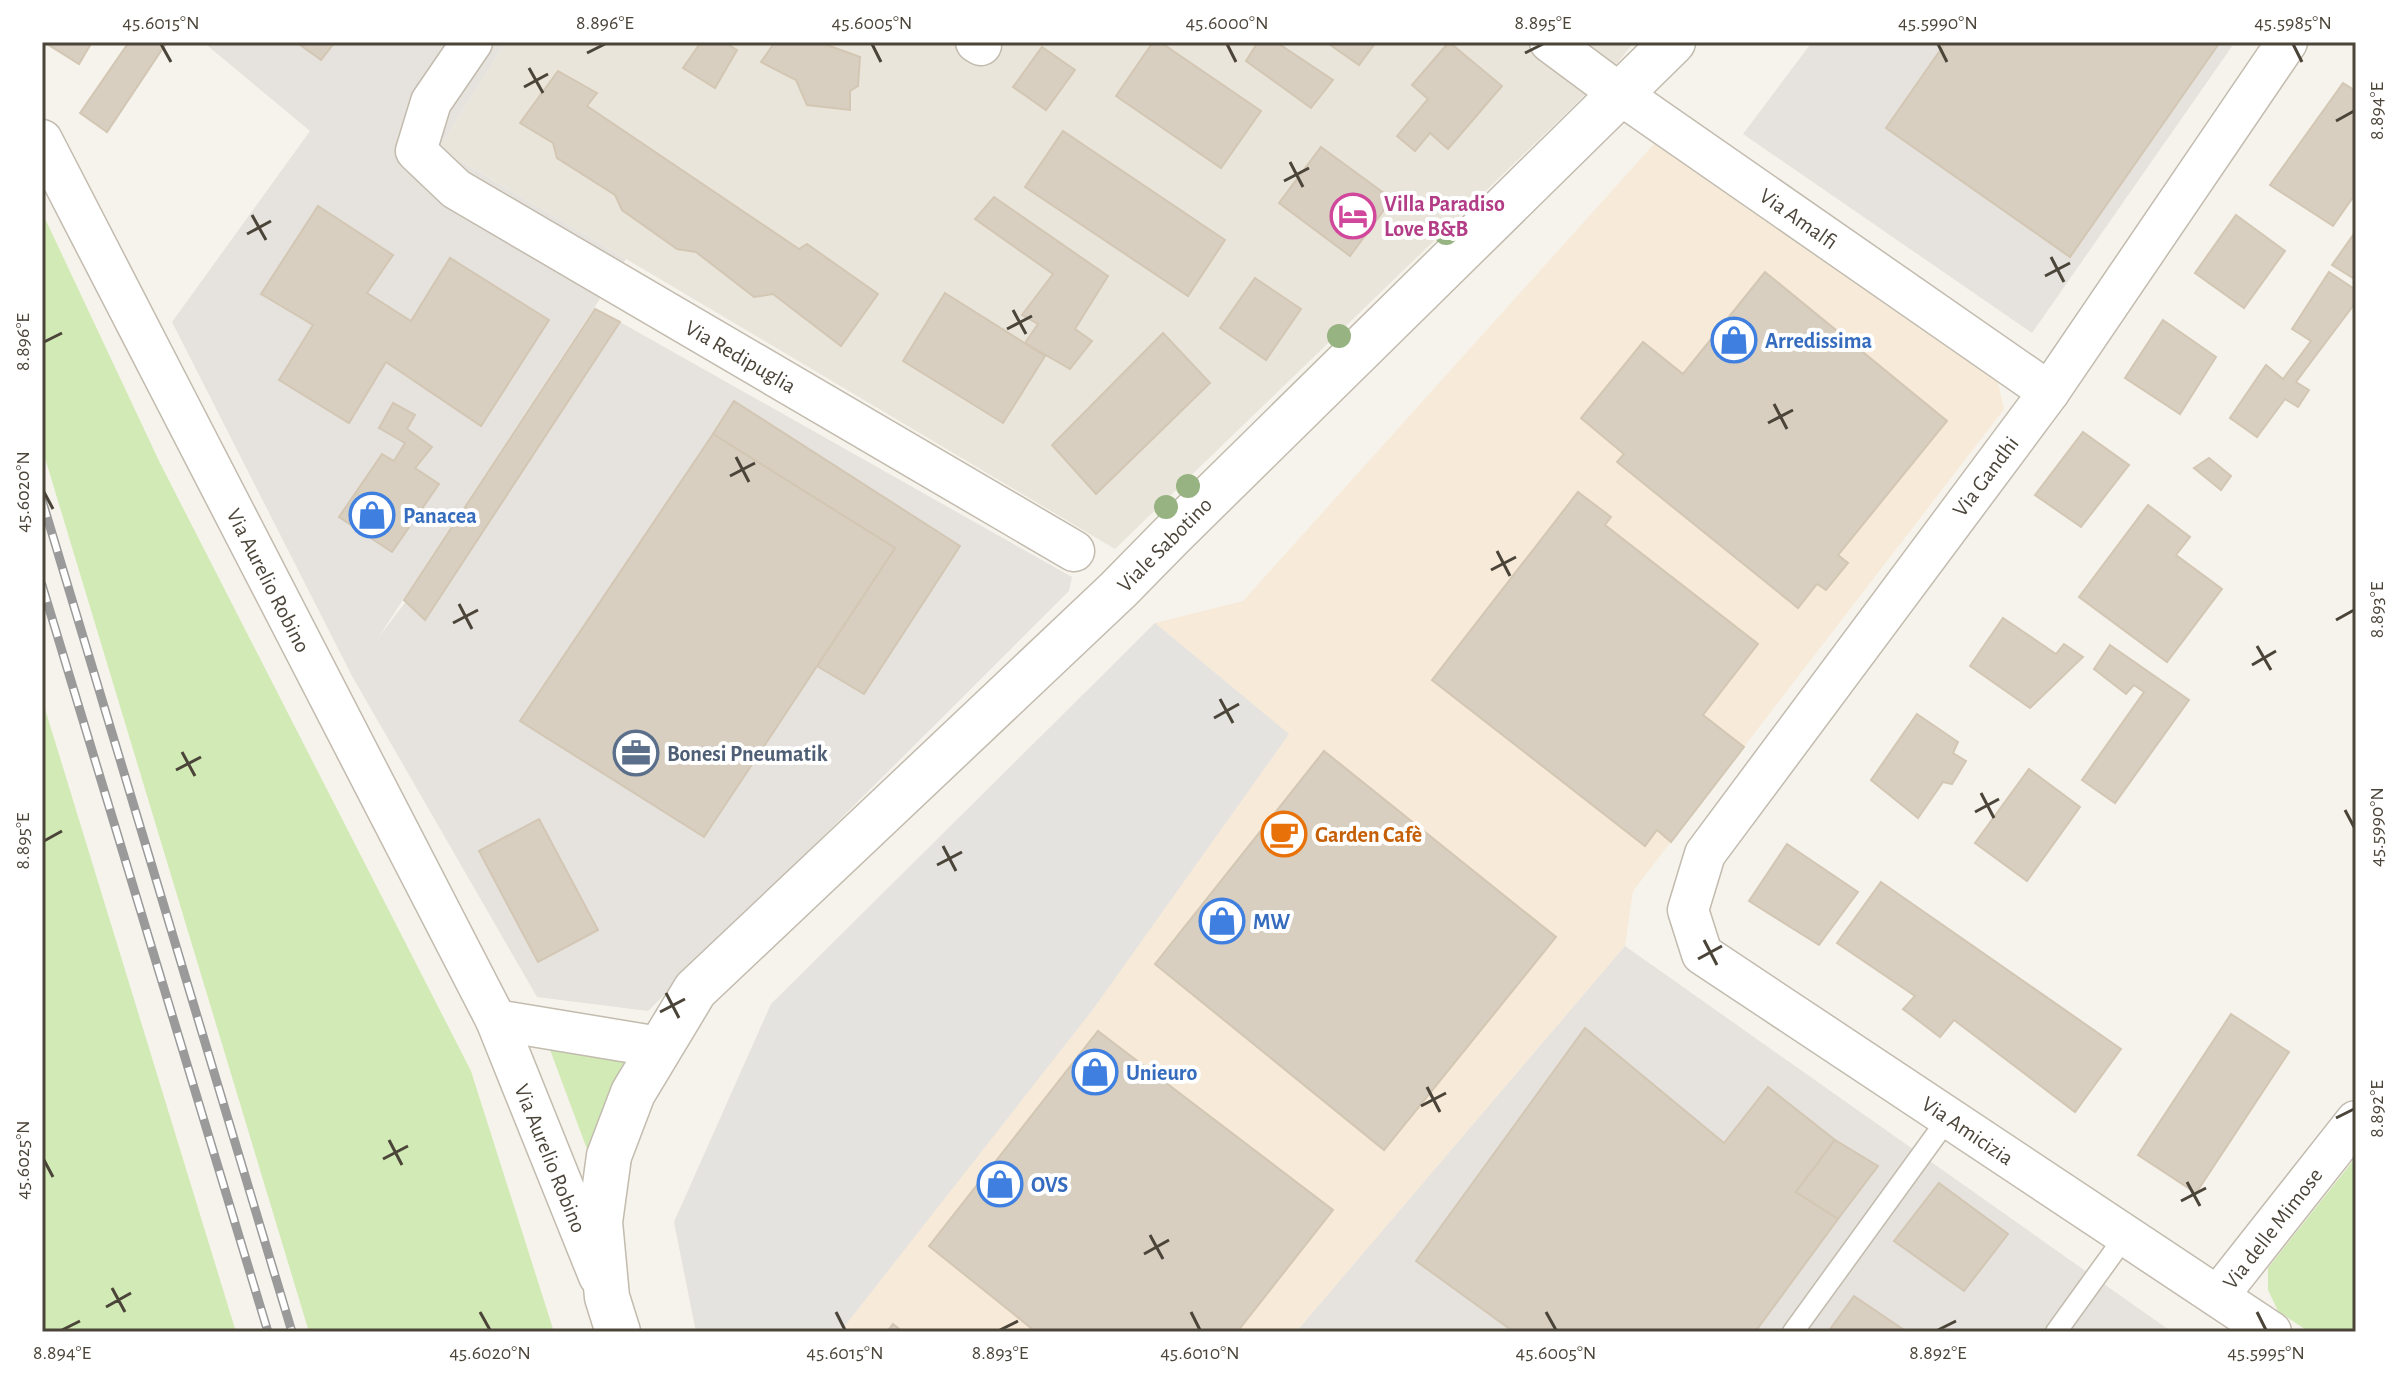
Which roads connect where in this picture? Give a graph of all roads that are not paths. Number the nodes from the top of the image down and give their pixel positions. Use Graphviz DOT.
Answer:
graph roads {
  1 [pos="472,42"];
  2 [pos="1550,42"];
  3 [pos="1673,42"];
  4 [pos="2287,42"];
  5 [pos="1620,94"];
  6 [pos="42,140"];
  7 [pos="2049,392"];
  8 [pos="1074,551"];
  9 [pos="1688,910"];
  10 [pos="496,1020"];
  11 [pos="659,1047"];
  12 [pos="1949,1117"];
  13 [pos="2356,1121"];
  14 [pos="2126,1235"];
  15 [pos="2218,1296"];
  16 [pos="612,1314"];
  17 [pos="1793,1332"];
  18 [pos="2056,1332"];
  19 [pos="2271,1332"];
  1 -- 8 [label="street, Via Redipuglia"];
  2 -- 5 [label="street, Via Amalfi"];
  3 -- 5 [label="street, Viale Sabotino"];
  4 -- 7 [label="street, Via Gandhi"];
  5 -- 7 [label="street, Via Amalfi"];
  5 -- 11 [label="street, Viale Sabotino"];
  6 -- 10 [label="street, Via Aurelio Robino"];
  7 -- 9 [label="street, Via Gandhi"];
  9 -- 12 [label="street, Via Amicizia"];
  10 -- 11 [label="street"];
  10 -- 16 [label="street, Via Aurelio Robino"];
  11 -- 16 [label="street, Via Aurelio Robino"];
  12 -- 14 [label="street, Via Amicizia"];
  12 -- 17 [label="lane"];
  13 -- 15 [label="street, Via delle Mimose"];
  14 -- 15 [label="street, Via Amicizia"];
  14 -- 18 [label="lane"];
  15 -- 19 [label="street, Via Amicizia"];
}
